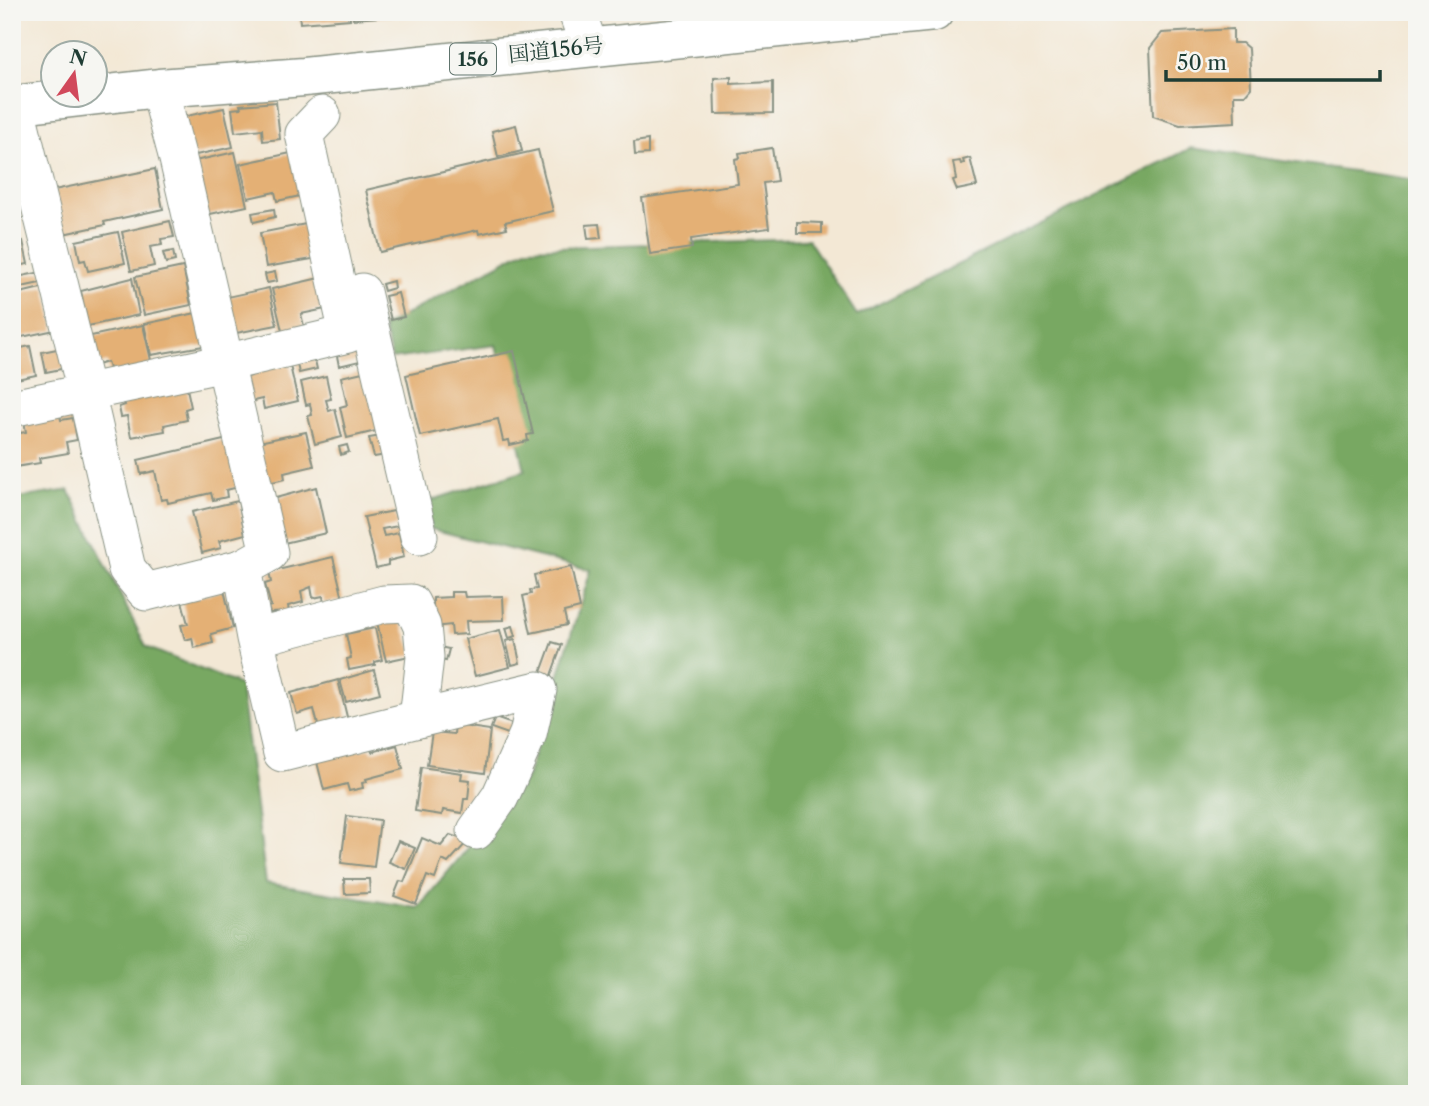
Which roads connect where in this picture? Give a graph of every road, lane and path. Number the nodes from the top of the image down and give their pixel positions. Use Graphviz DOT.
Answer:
graph roads {
  1 [pos="934,12"];
  2 [pos="583,29"];
  3 [pos="304,77"];
  4 [pos="159,89"];
  5 [pos="14,104"];
  6 [pos="322,115"];
  7 [pos="225,363"];
  8 [pos="86,392"];
  9 [pos="12,408"];
  10 [pos="419,536"];
  11 [pos="242,568"];
  12 [pos="255,638"];
  13 [pos="418,719"];
  14 [pos="476,831"];
  1 -- 2 [label="highway, 国道156号 / 156"];
  2 -- 3 [label="highway, 国道156号 / 156"];
  3 -- 4 [label="highway, 国道156号 / 156"];
  3 -- 6 [label="street"];
  4 -- 5 [label="highway, 国道156号 / 156"];
  4 -- 7 [label="street"];
  5 -- 8 [label="street"];
  6 -- 7 [label="street"];
  6 -- 10 [label="street"];
  7 -- 8 [label="street"];
  7 -- 11 [label="street"];
  8 -- 9 [label="street"];
  8 -- 11 [label="street"];
  11 -- 12 [label="street"];
  12 -- 13 [label="street"];
  12 -- 13 [label="street"];
  13 -- 14 [label="street"];
}
